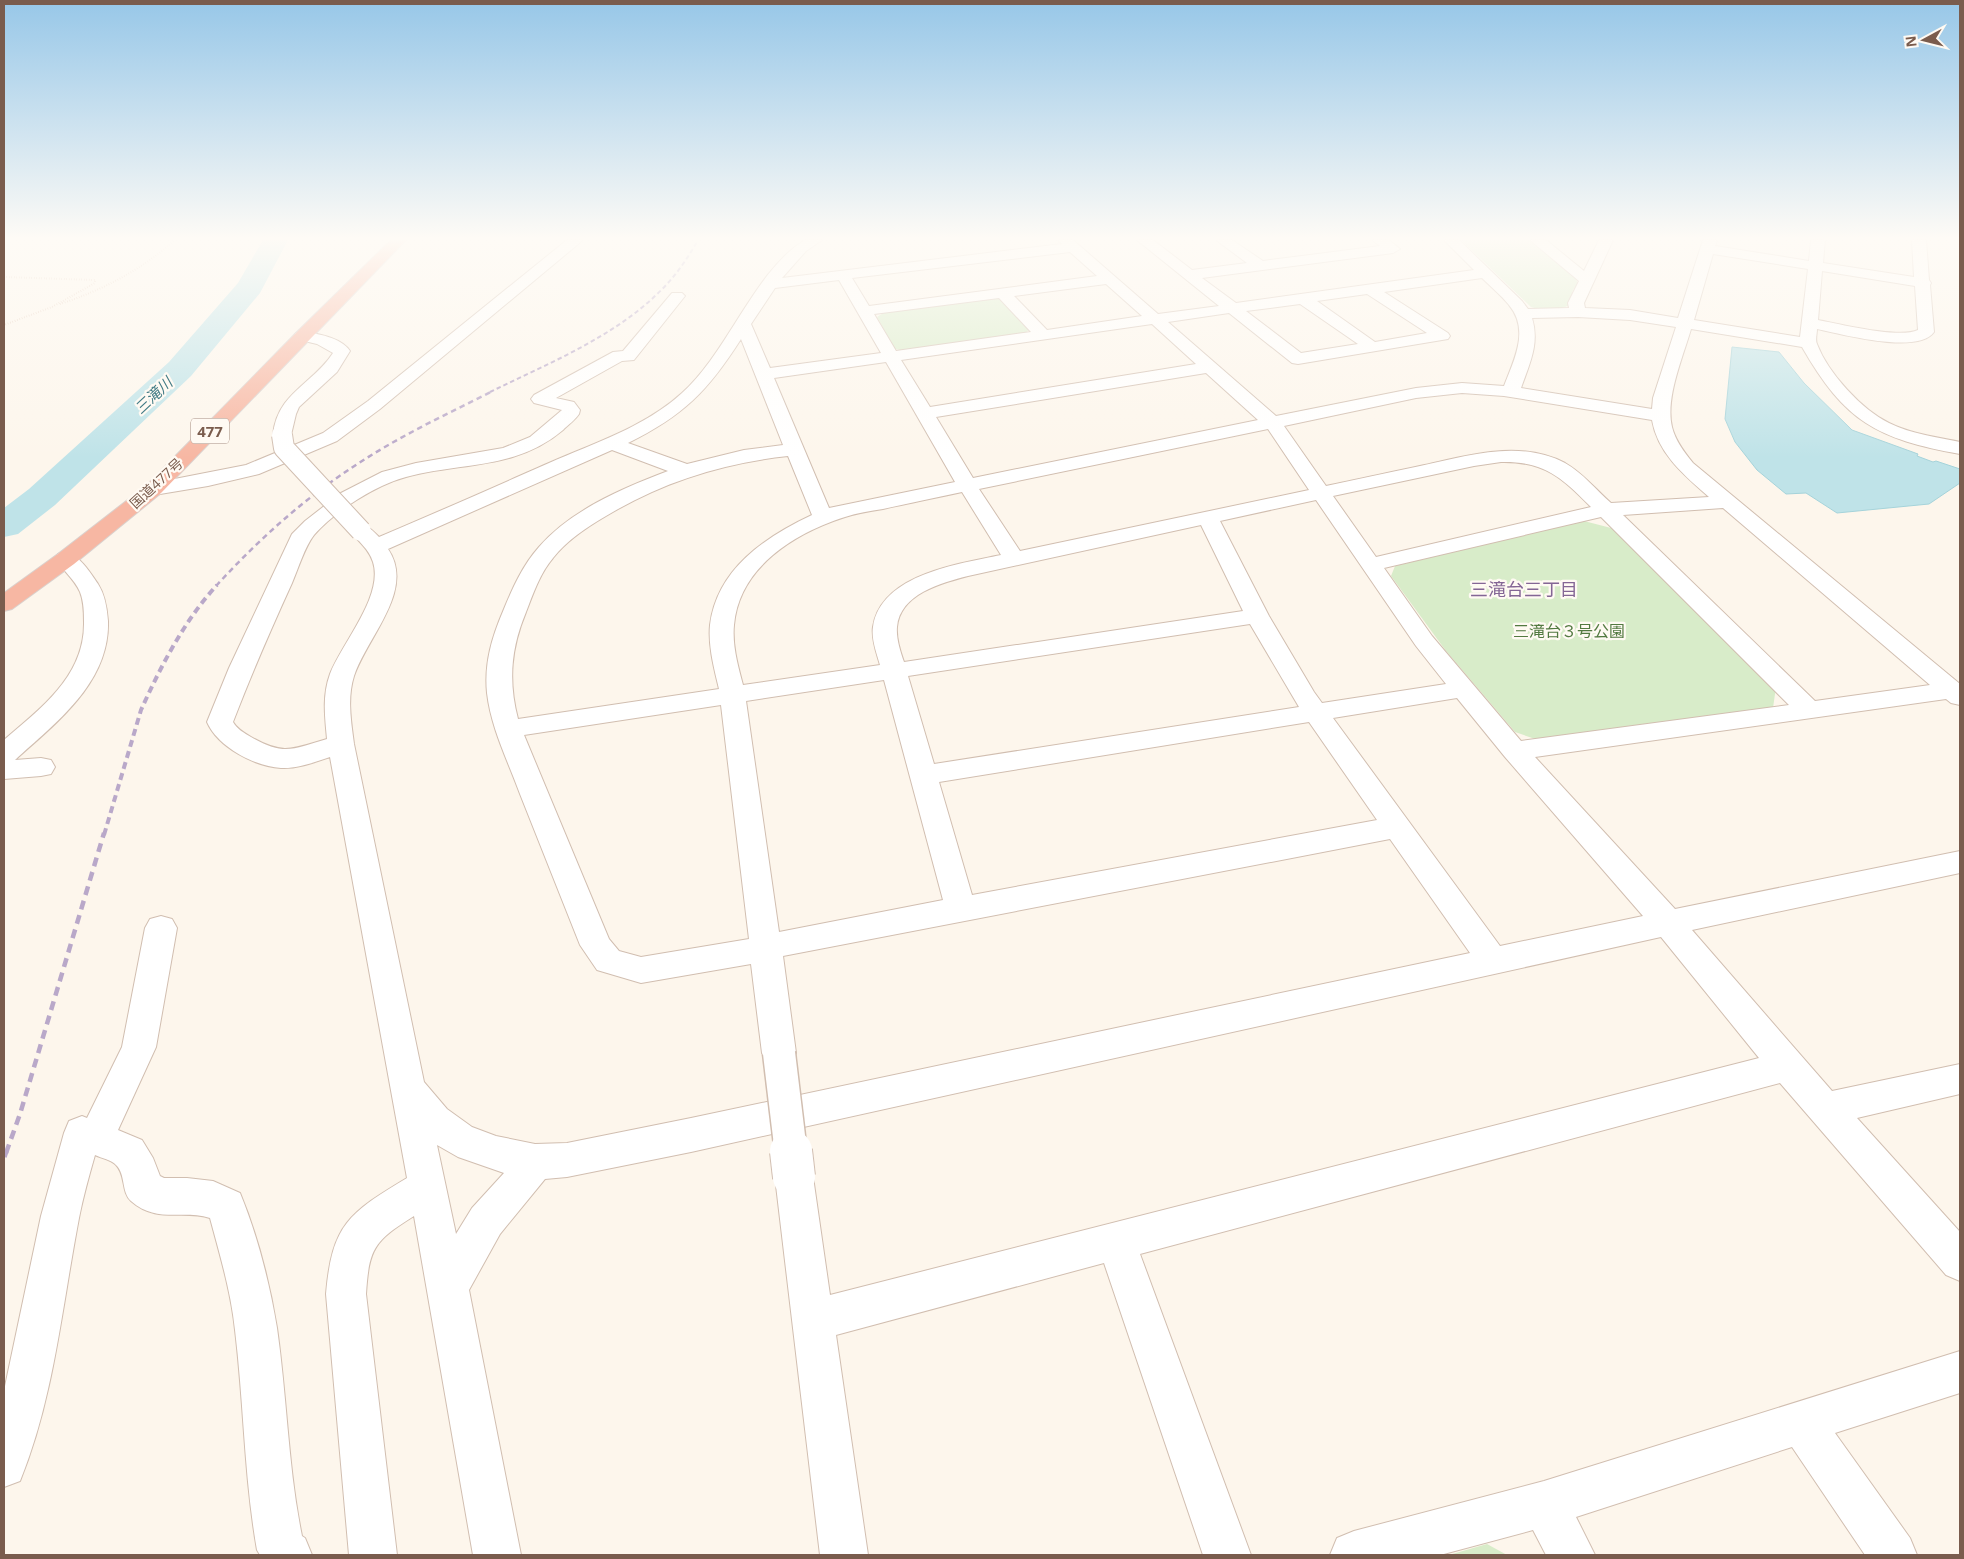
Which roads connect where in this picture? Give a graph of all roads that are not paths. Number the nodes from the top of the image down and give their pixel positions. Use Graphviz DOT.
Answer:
graph roads {
  1 [pos="325,313"];
  2 [pos="487,313"];
  3 [pos="663,313"];
  4 [pos="751,313"];
  5 [pos="866,313"];
  6 [pos="1022,313"];
  7 [pos="1147,313"];
  8 [pos="1201,313"];
  9 [pos="1238,313"];
  10 [pos="1323,313"];
  11 [pos="1406,313"];
  12 [pos="1558,313"];
  13 [pos="1591,313"];
  14 [pos="1687,313"];
  15 [pos="1811,313"];
  16 [pos="1925,313"];
  17 [pos="1524,314"];
  18 [pos="1155,320"];
  19 [pos="1684,323"];
  20 [pos="1810,323"];
  21 [pos="743,324"];
  22 [pos="1043,335"];
  23 [pos="302,336"];
  24 [pos="1808,343"];
  25 [pos="1372,347"];
  26 [pos="891,356"];
  27 [pos="1209,368"];
  28 [pos="764,374"];
  29 [pos="1511,391"];
  30 [pos="926,414"];
  31 [pos="1659,416"];
  32 [pos="1274,424"];
  33 [pos="612,443"];
  34 [pos="1960,448"];
  35 [pos="796,450"];
  36 [pos="685,470"];
  37 [pos="967,485"];
  38 [pos="154,489"];
  39 [pos="1320,493"];
  40 [pos="1727,502"];
  41 [pos="1606,510"];
  42 [pos="1206,517"];
  43 [pos="823,518"];
  44 [pos="368,538"];
  45 [pos="66,559"];
  46 [pos="1014,559"];
  47 [pos="1370,565"];
  48 [pos="4,604"];
  49 [pos="1257,616"];
  50 [pos="895,671"];
  51 [pos="1464,689"];
  52 [pos="1956,693"];
  53 [pos="733,696"];
  54 [pos="1809,710"];
  55 [pos="1316,712"];
  56 [pos="508,729"];
  57 [pos="341,744"];
  58 [pos="1514,751"];
  59 [pos="4,755"];
  60 [pos="41,767"];
  61 [pos="4,770"];
  62 [pos="924,775"];
  63 [pos="1397,827"];
  64 [pos="1960,862"];
  65 [pos="962,909"];
  66 [pos="1668,923"];
  67 [pos="161,928"];
  68 [pos="765,949"];
  69 [pos="1493,961"];
  70 [pos="1787,1066"];
  71 [pos="1960,1079"];
  72 [pos="409,1090"];
  73 [pos="1826,1109"];
  74 [pos="96,1139"];
  75 [pos="534,1162"];
  76 [pos="427,1187"];
  77 [pos="1116,1242"];
  78 [pos="1960,1260"];
  79 [pos="448,1287"];
  80 [pos="814,1320"];
  81 [pos="1960,1372"];
  82 [pos="1801,1422"];
  83 [pos="4,1464"];
  84 [pos="1544,1504"];
  85 [pos="288,1555"];
  86 [pos="373,1555"];
  87 [pos="498,1555"];
  88 [pos="844,1555"];
  89 [pos="1227,1555"];
  90 [pos="1354,1555"];
  91 [pos="1571,1555"];
  92 [pos="1893,1555"];
  1 -- 23 [label="highway, 国道477号 / 477"];
  2 -- 38 [label="street"];
  3 -- 57 [label="street"];
  4 -- 21 [label="street"];
  5 -- 26 [label="street"];
  6 -- 22 [label="street"];
  7 -- 18 [label="street"];
  8 -- 18 [label="street"];
  9 -- 25 [label="street"];
  10 -- 25 [label="street"];
  11 -- 25 [label="street"];
  12 -- 17 [label="street"];
  13 -- 19 [label="street"];
  14 -- 19 [label="street"];
  15 -- 20 [label="street"];
  16 -- 20 [label="street"];
  17 -- 29 [label="street"];
  18 -- 22 [label="street"];
  18 -- 27 [label="street"];
  19 -- 24 [label="street"];
  19 -- 31 [label="street"];
  20 -- 24 [label="street"];
  21 -- 28 [label="street"];
  21 -- 33 [label="street"];
  22 -- 26 [label="street"];
  23 -- 38 [label="highway, 国道477号 / 477"];
  23 -- 44 [label="street, bridge"];
  24 -- 34 [label="street"];
  26 -- 28 [label="street"];
  26 -- 30 [label="street"];
  27 -- 30 [label="street"];
  27 -- 32 [label="street"];
  28 -- 35 [label="street"];
  29 -- 31 [label="street"];
  29 -- 32 [label="street"];
  30 -- 37 [label="street"];
  31 -- 40 [label="street"];
  32 -- 37 [label="street"];
  32 -- 39 [label="street"];
  33 -- 36 [label="street"];
  33 -- 44 [label="street"];
  35 -- 36 [label="street"];
  35 -- 43 [label="street"];
  36 -- 56 [label="street"];
  37 -- 43 [label="street"];
  37 -- 46 [label="street"];
  38 -- 45 [label="highway, 国道477号 / 477"];
  39 -- 41 [label="street"];
  39 -- 42 [label="street"];
  39 -- 47 [label="street"];
  40 -- 41 [label="street"];
  40 -- 52 [label="street"];
  41 -- 47 [label="street"];
  41 -- 54 [label="street"];
  42 -- 46 [label="street"];
  42 -- 49 [label="street"];
  43 -- 53 [label="street"];
  44 -- 57 [label="street"];
  45 -- 48 [label="highway, 国道477号 / 477"];
  45 -- 59 [label="street"];
  46 -- 50 [label="street"];
  47 -- 51 [label="street"];
  49 -- 50 [label="street"];
  49 -- 55 [label="street"];
  50 -- 53 [label="street"];
  50 -- 62 [label="street"];
  51 -- 55 [label="street"];
  51 -- 58 [label="street"];
  52 -- 54 [label="street"];
  53 -- 56 [label="street"];
  53 -- 68 [label="street"];
  54 -- 58 [label="street"];
  55 -- 62 [label="street"];
  55 -- 63 [label="street"];
  56 -- 68 [label="street"];
  57 -- 72 [label="street"];
  58 -- 66 [label="street"];
  60 -- 61 [label="street"];
  62 -- 65 [label="street"];
  63 -- 65 [label="street"];
  63 -- 69 [label="street"];
  64 -- 66 [label="street"];
  65 -- 68 [label="street"];
  66 -- 69 [label="street"];
  66 -- 70 [label="street"];
  67 -- 74 [label="street"];
  68 -- 80 [label="street, bridge"];
  69 -- 75 [label="street"];
  70 -- 73 [label="street"];
  70 -- 77 [label="street"];
  71 -- 73 [label="street"];
  72 -- 75 [label="street"];
  72 -- 76 [label="street"];
  73 -- 78 [label="street"];
  74 -- 83 [label="street"];
  74 -- 85 [label="street"];
  75 -- 79 [label="street"];
  76 -- 79 [label="street"];
  76 -- 86 [label="street"];
  77 -- 80 [label="street"];
  77 -- 89 [label="street"];
  79 -- 87 [label="street"];
  80 -- 88 [label="street"];
  81 -- 82 [label="street"];
  82 -- 84 [label="street"];
  82 -- 92 [label="street"];
  84 -- 90 [label="street"];
  84 -- 91 [label="street"];
}
